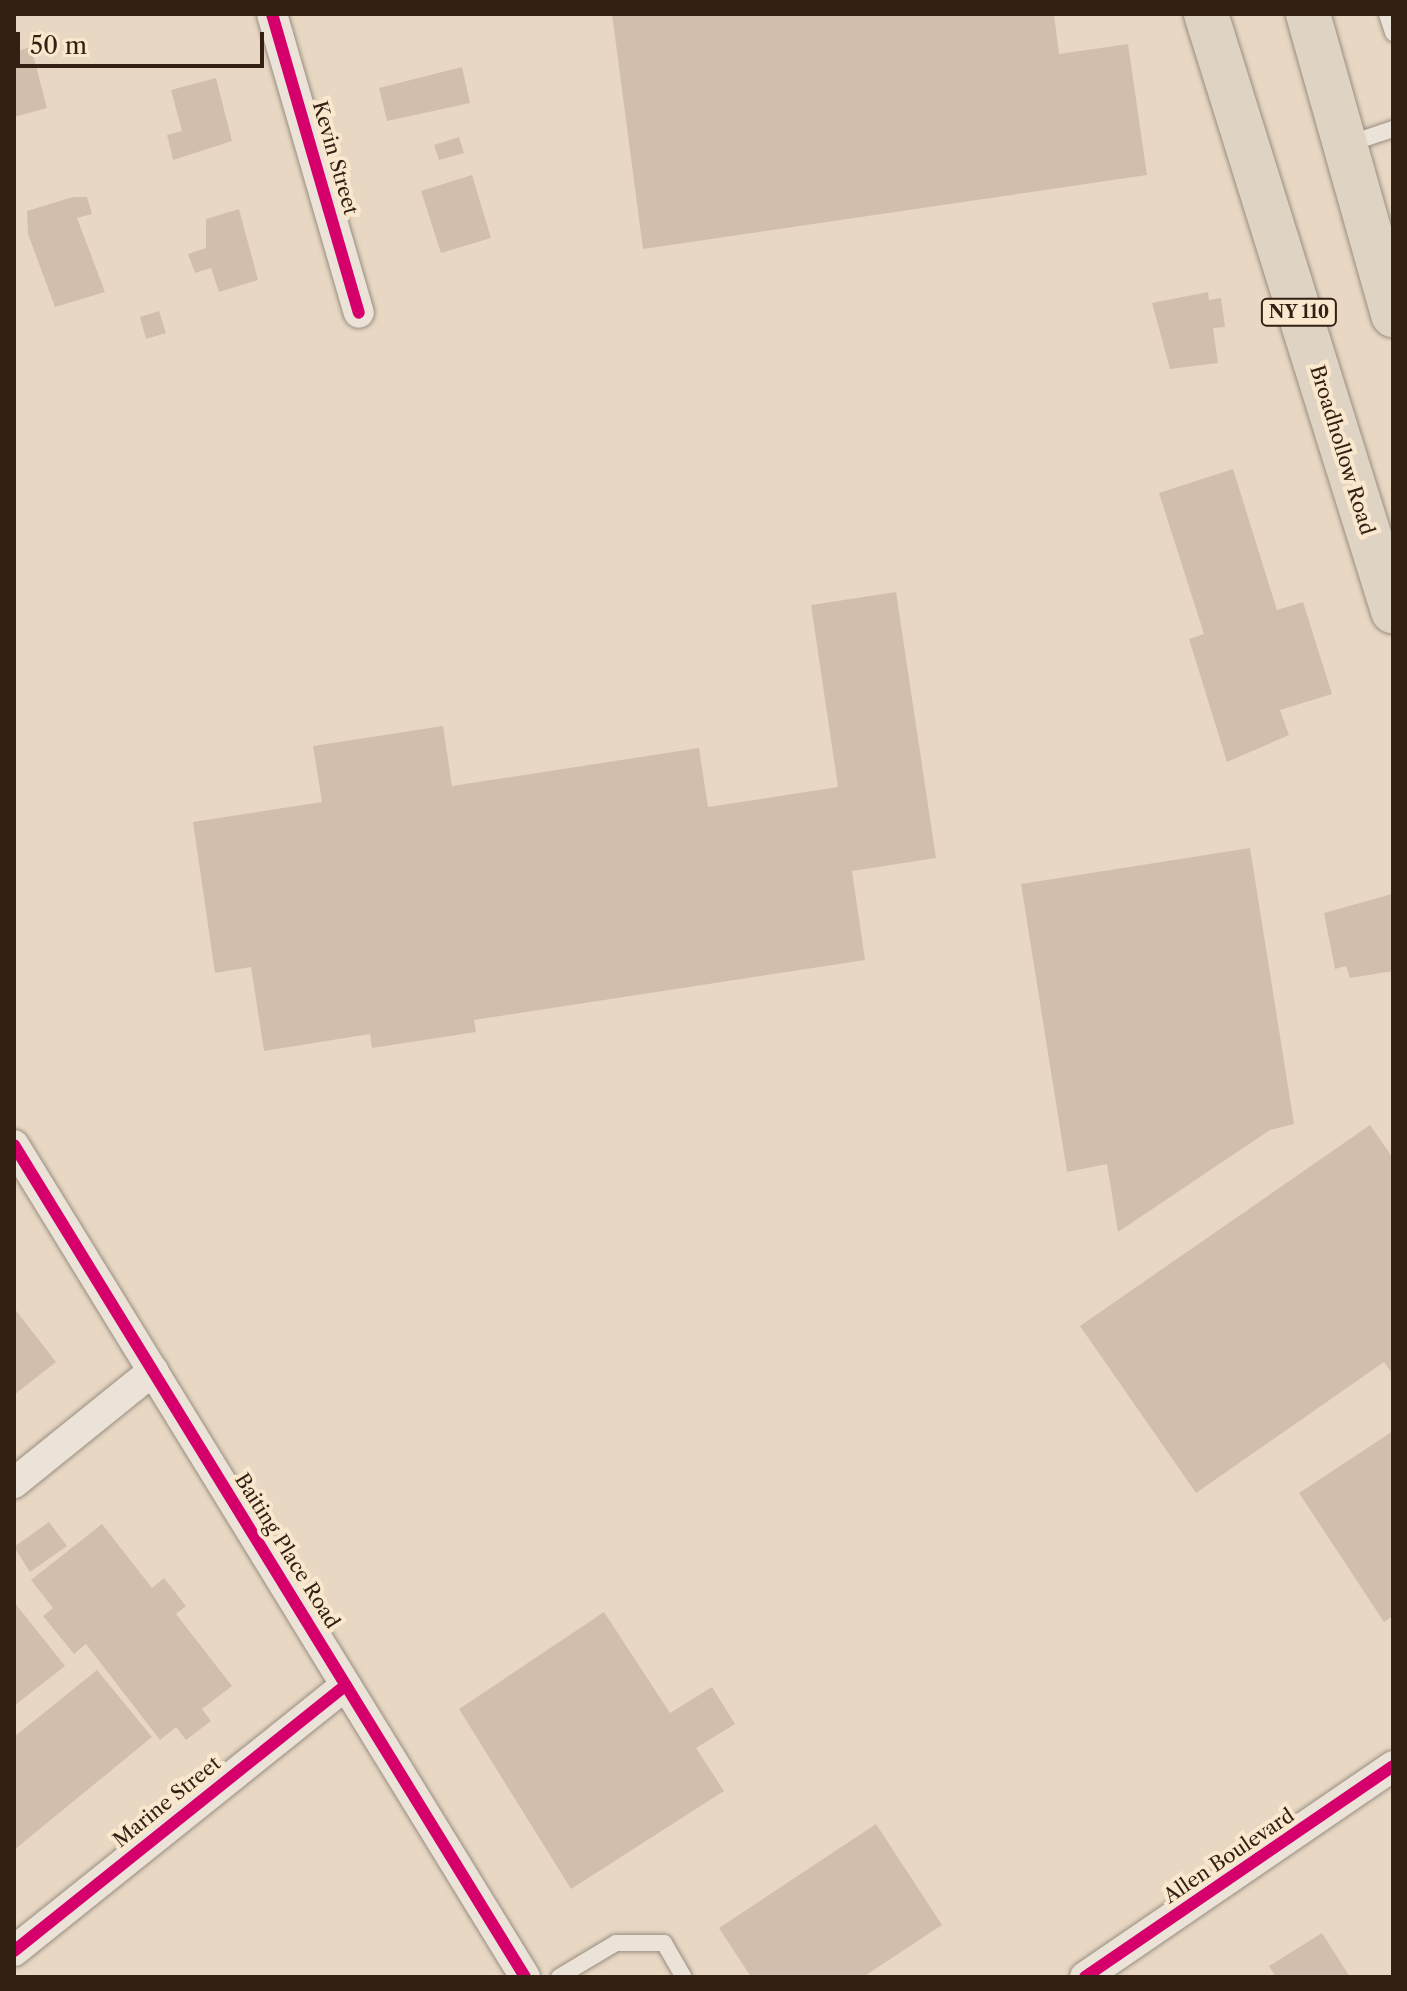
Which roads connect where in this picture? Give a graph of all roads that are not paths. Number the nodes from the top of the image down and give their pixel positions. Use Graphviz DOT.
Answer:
graph roads {
  1 [pos="272,14"];
  2 [pos="1206,14"];
  3 [pos="1387,14"];
  4 [pos="1316,19"];
  5 [pos="1393,33"];
  6 [pos="1393,129"];
  7 [pos="1343,146"];
  8 [pos="1386,267"];
  9 [pos="359,313"];
  10 [pos="1393,315"];
  11 [pos="1393,611"];
  12 [pos="14,1145"];
  13 [pos="153,1371"];
  14 [pos="14,1483"];
  15 [pos="346,1685"];
  16 [pos="1393,1766"];
  17 [pos="14,1951"];
  18 [pos="525,1977"];
  19 [pos="559,1977"];
  20 [pos="684,1977"];
  21 [pos="1085,1977"];
  1 -- 9 [label="street, Kevin Street"];
  2 -- 11 [label="main road, Broadhollow Road / NY 110"];
  3 -- 5 [label="lane"];
  4 -- 7 [label="main road"];
  6 -- 7 [label="lane"];
  7 -- 8 [label="main road"];
  8 -- 10 [label="main road"];
  12 -- 13 [label="street, Baiting Place Road"];
  13 -- 14 [label="street"];
  13 -- 15 [label="street, Baiting Place Road"];
  15 -- 17 [label="street, Marine Street"];
  15 -- 18 [label="street, Baiting Place Road"];
  16 -- 21 [label="street, Allen Boulevard"];
  19 -- 20 [label="lane"];
}
